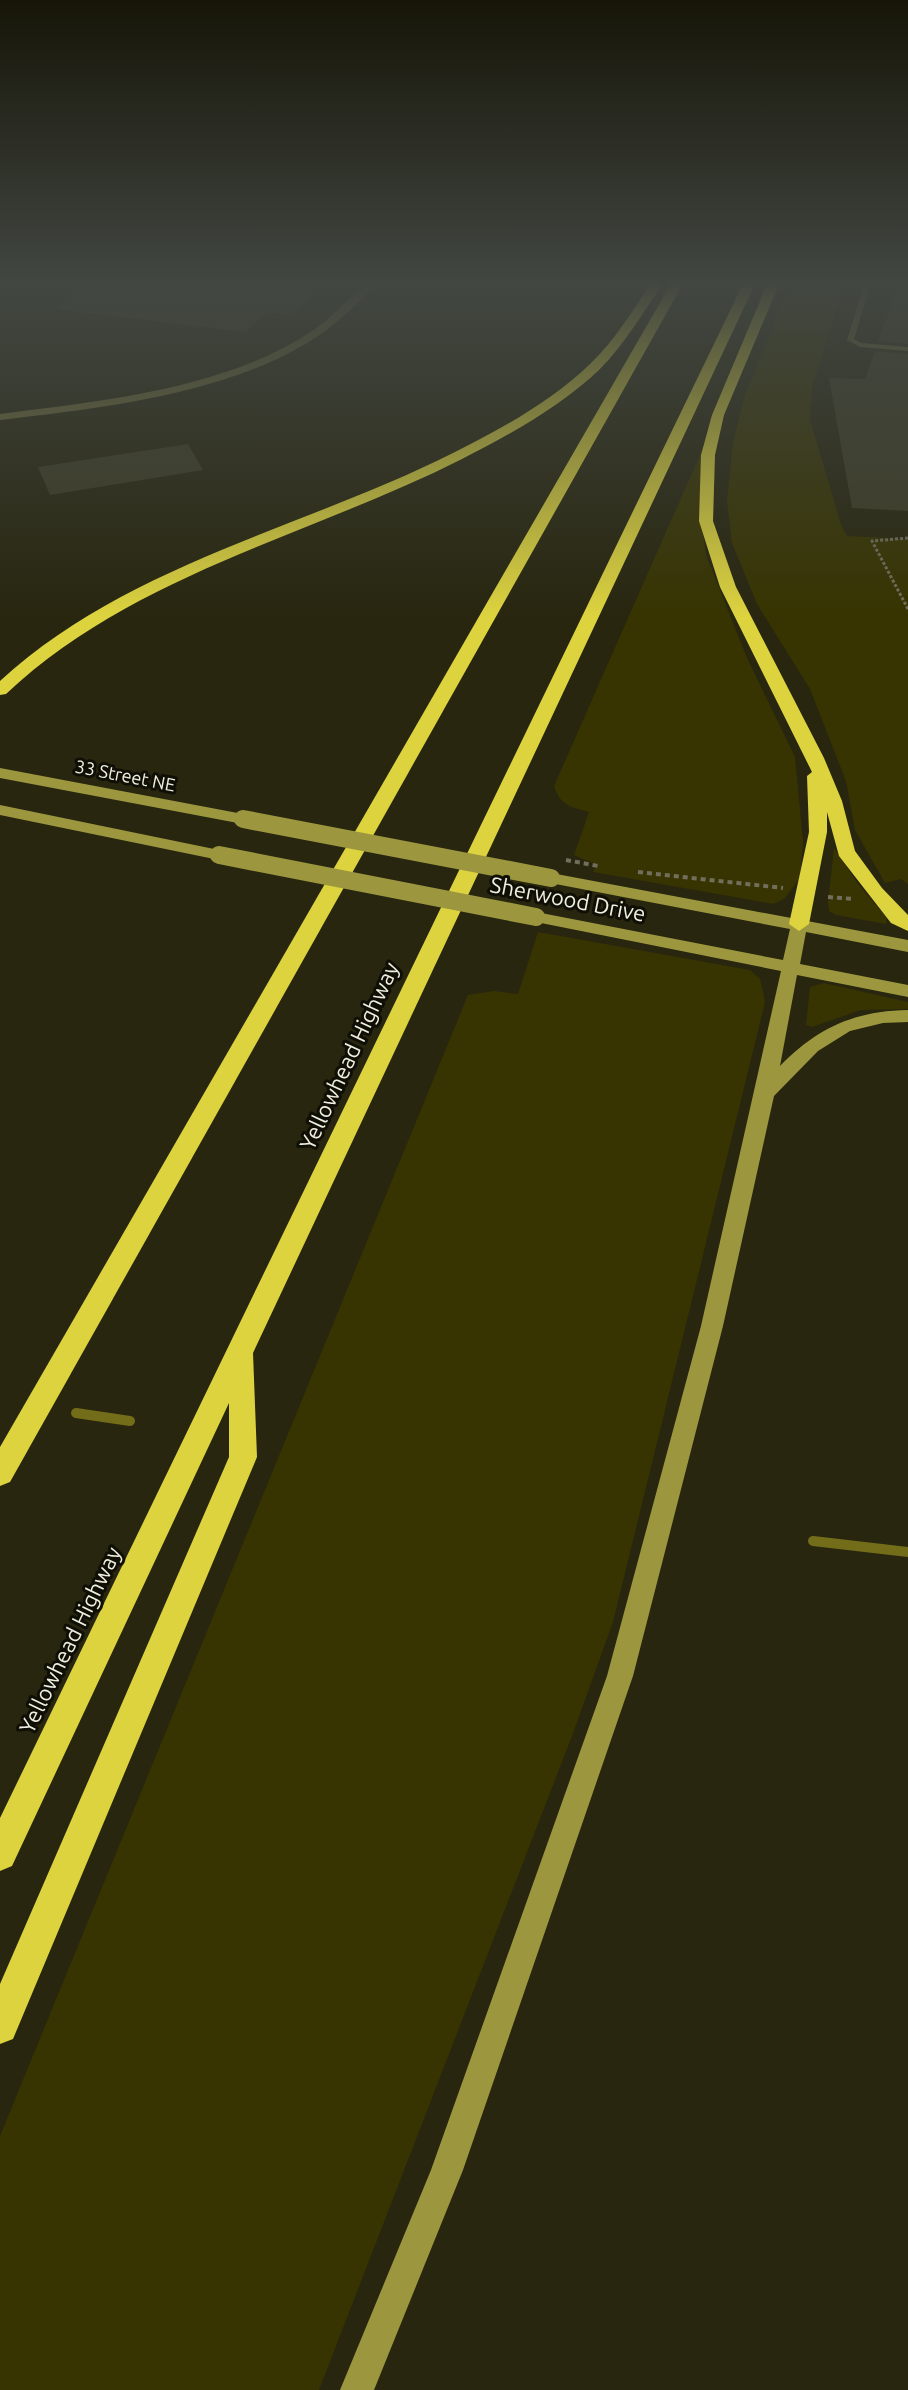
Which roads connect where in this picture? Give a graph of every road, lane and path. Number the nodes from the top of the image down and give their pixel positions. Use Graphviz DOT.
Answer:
graph roads {
  1 [pos="145,394"];
  2 [pos="561,394"];
  3 [pos="615,394"];
  4 [pos="697,394"];
  5 [pos="727,394"];
  6 [pos="0,417"];
  7 [pos="908,538"];
  8 [pos="908,609"];
  9 [pos="79,628"];
  10 [pos="0,670"];
  11 [pos="0,690"];
  12 [pos="815,758"];
  13 [pos="0,773"];
  14 [pos="0,810"];
  15 [pos="243,819"];
  16 [pos="598,866"];
  17 [pos="611,868"];
  18 [pos="637,872"];
  19 [pos="789,889"];
  20 [pos="832,898"];
  21 [pos="855,899"];
  22 [pos="799,924"];
  23 [pos="908,924"];
  24 [pos="908,946"];
  25 [pos="790,967"];
  26 [pos="908,991"];
  27 [pos="908,1016"];
  28 [pos="765,1093"];
  29 [pos="242,1353"];
  30 [pos="0,1473"];
  31 [pos="0,1854"];
  32 [pos="0,2026"];
  33 [pos="357,2390"];
  1 -- 6 [label="street"];
  2 -- 9 [label="highway"];
  3 -- 30 [label="highway"];
  4 -- 29 [label="highway, Yellowhead Highway"];
  5 -- 12 [label="highway"];
  7 -- 8 [label="path"];
  9 -- 10 [label="highway"];
  9 -- 11 [label="highway"];
  12 -- 22 [label="highway"];
  12 -- 23 [label="highway"];
  13 -- 15 [label="main road, 33 Street NE"];
  14 -- 25 [label="main road, Sherwood Drive, bridge"];
  15 -- 22 [label="main road, Sherwood Drive, bridge"];
  16 -- 17 [label="path"];
  18 -- 19 [label="path"];
  20 -- 21 [label="path"];
  22 -- 24 [label="main road, Sherwood Drive"];
  22 -- 25 [label="main road"];
  25 -- 26 [label="main road, Sherwood Drive"];
  25 -- 28 [label="main road"];
  27 -- 28 [label="main road"];
  28 -- 33 [label="main road"];
  29 -- 31 [label="highway, Yellowhead Highway"];
  29 -- 32 [label="highway"];
}
